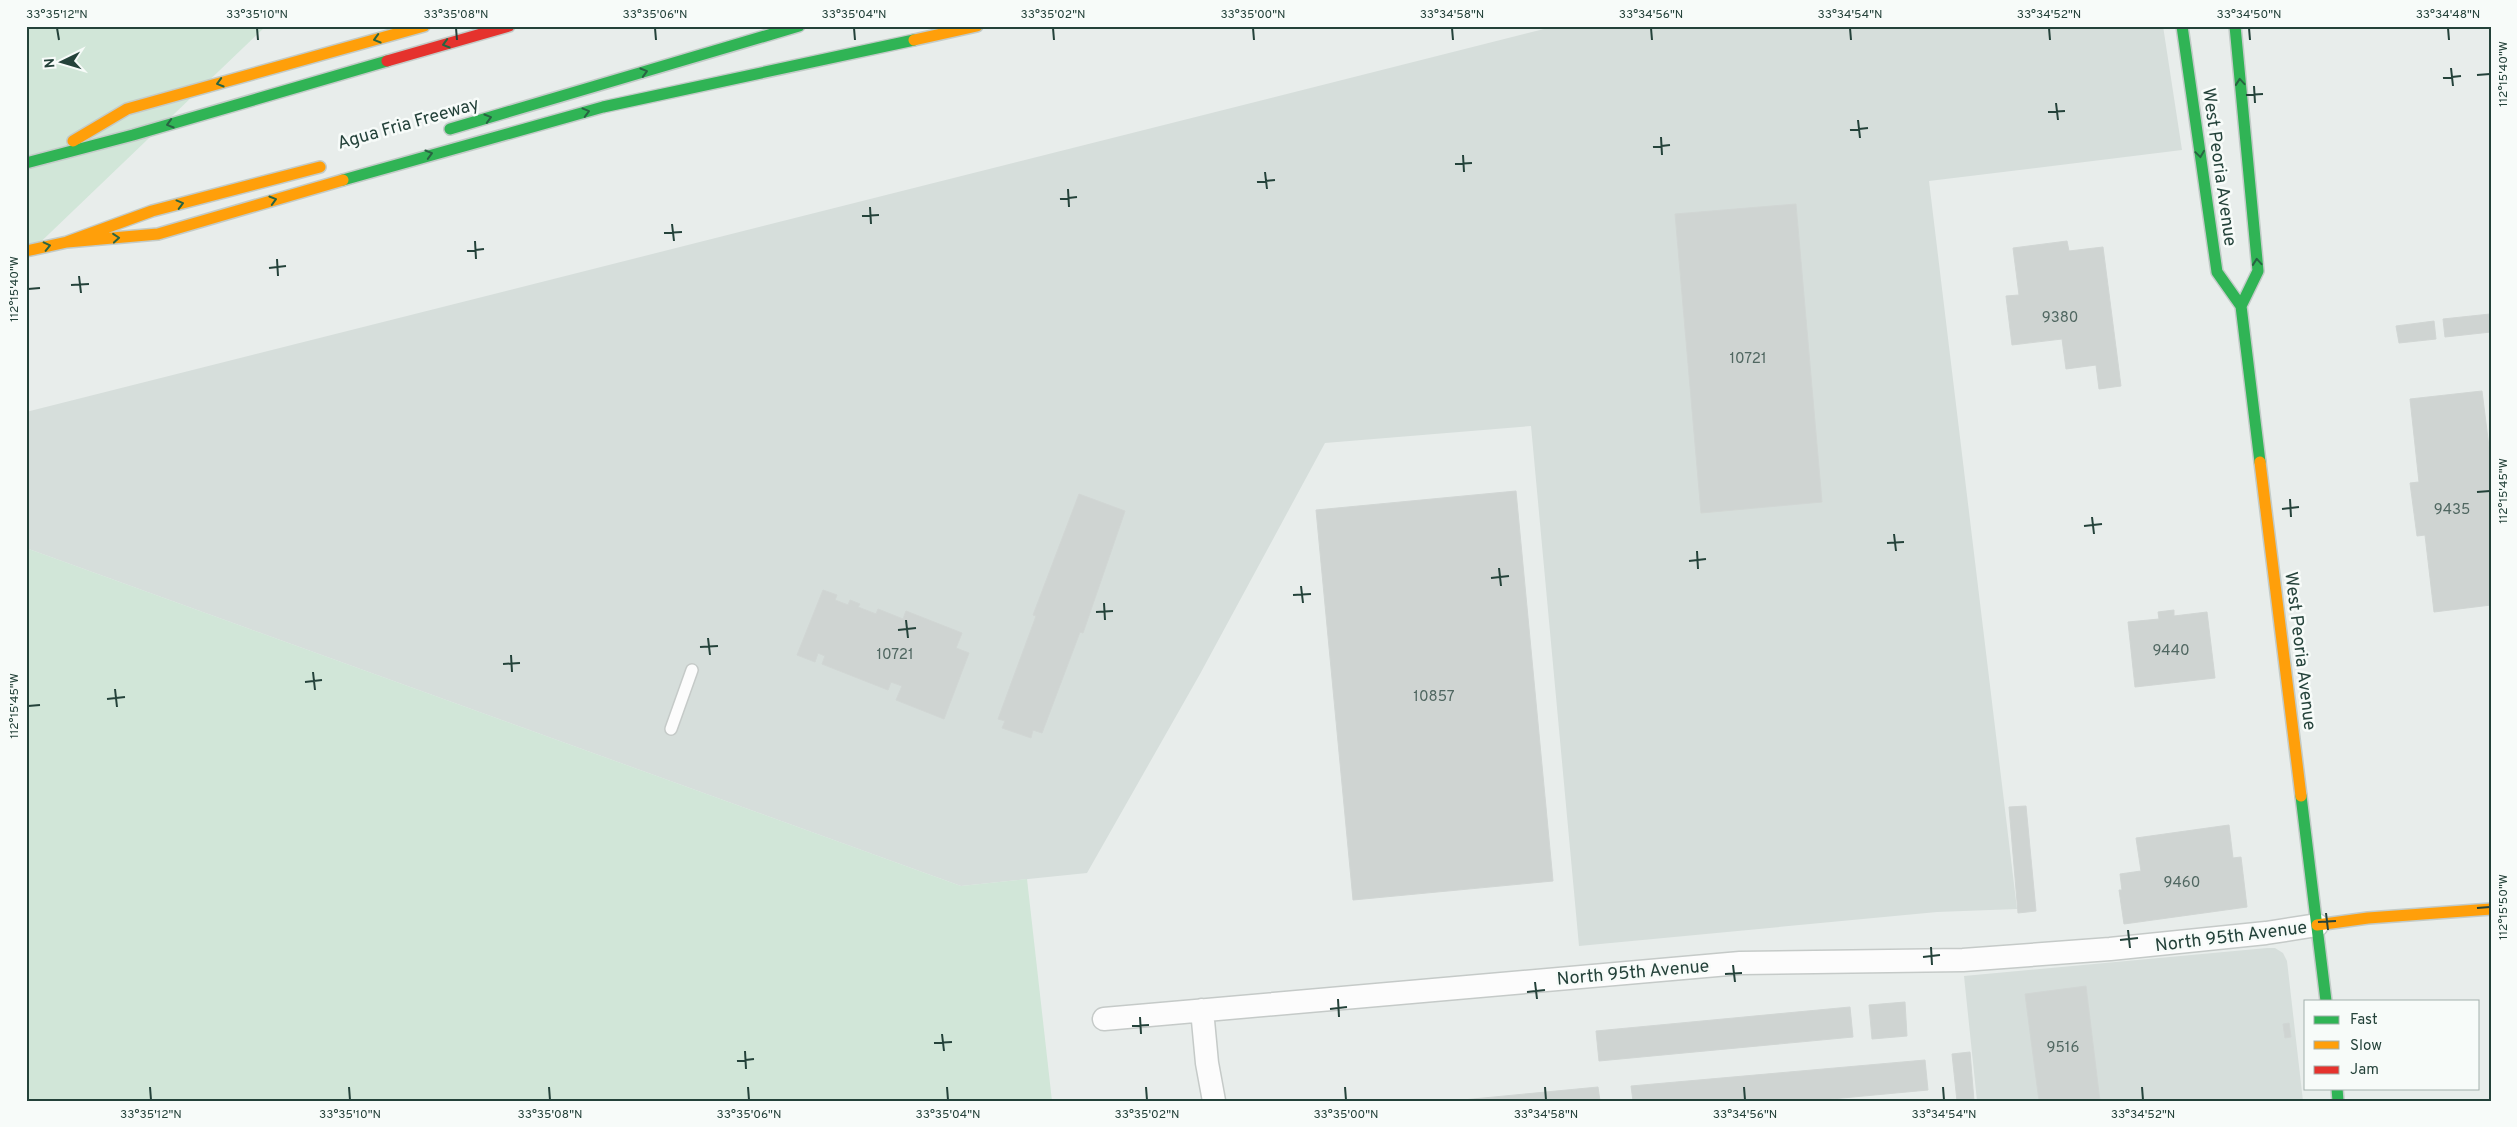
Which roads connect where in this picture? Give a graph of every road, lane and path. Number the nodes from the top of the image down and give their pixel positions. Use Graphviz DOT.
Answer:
graph roads {
  1 [pos="424,26"];
  2 [pos="509,26"];
  3 [pos="799,26"];
  4 [pos="977,26"];
  5 [pos="2182,26"];
  6 [pos="2235,26"];
  7 [pos="435,134"];
  8 [pos="45,158"];
  9 [pos="26,163"];
  10 [pos="329,165"];
  11 [pos="67,242"];
  12 [pos="26,251"];
  13 [pos="2241,306"];
  14 [pos="692,670"];
  15 [pos="671,729"];
  16 [pos="2491,909"];
  17 [pos="2317,926"];
  18 [pos="2326,1000"];
  19 [pos="1202,1010"];
  20 [pos="1104,1019"];
  21 [pos="1214,1101"];
  1 -- 8 [label="main road, one-way"];
  2 -- 8 [label="main road, one-way"];
  7 -- 3 [label="main road, Agua Fria Freeway, one-way"];
  11 -- 4 [label="main road, one-way"];
  5 -- 13 [label="main road, West Peoria Avenue, one-way"];
  13 -- 6 [label="main road, West Peoria Avenue, one-way"];
  8 -- 9 [label="main road"];
  11 -- 10 [label="main road, Agua Fria Freeway, one-way"];
  12 -- 11 [label="main road, Agua Fria Freeway, one-way"];
  13 -- 17 [label="main road, West Peoria Avenue"];
  14 -- 15 [label="lane"];
  16 -- 17 [label="main road, North 95th Avenue"];
  17 -- 18 [label="main road, West Peoria Avenue"];
  17 -- 19 [label="street, North 95th Avenue"];
  19 -- 20 [label="street, North 95th Avenue"];
  19 -- 21 [label="street"];
}
